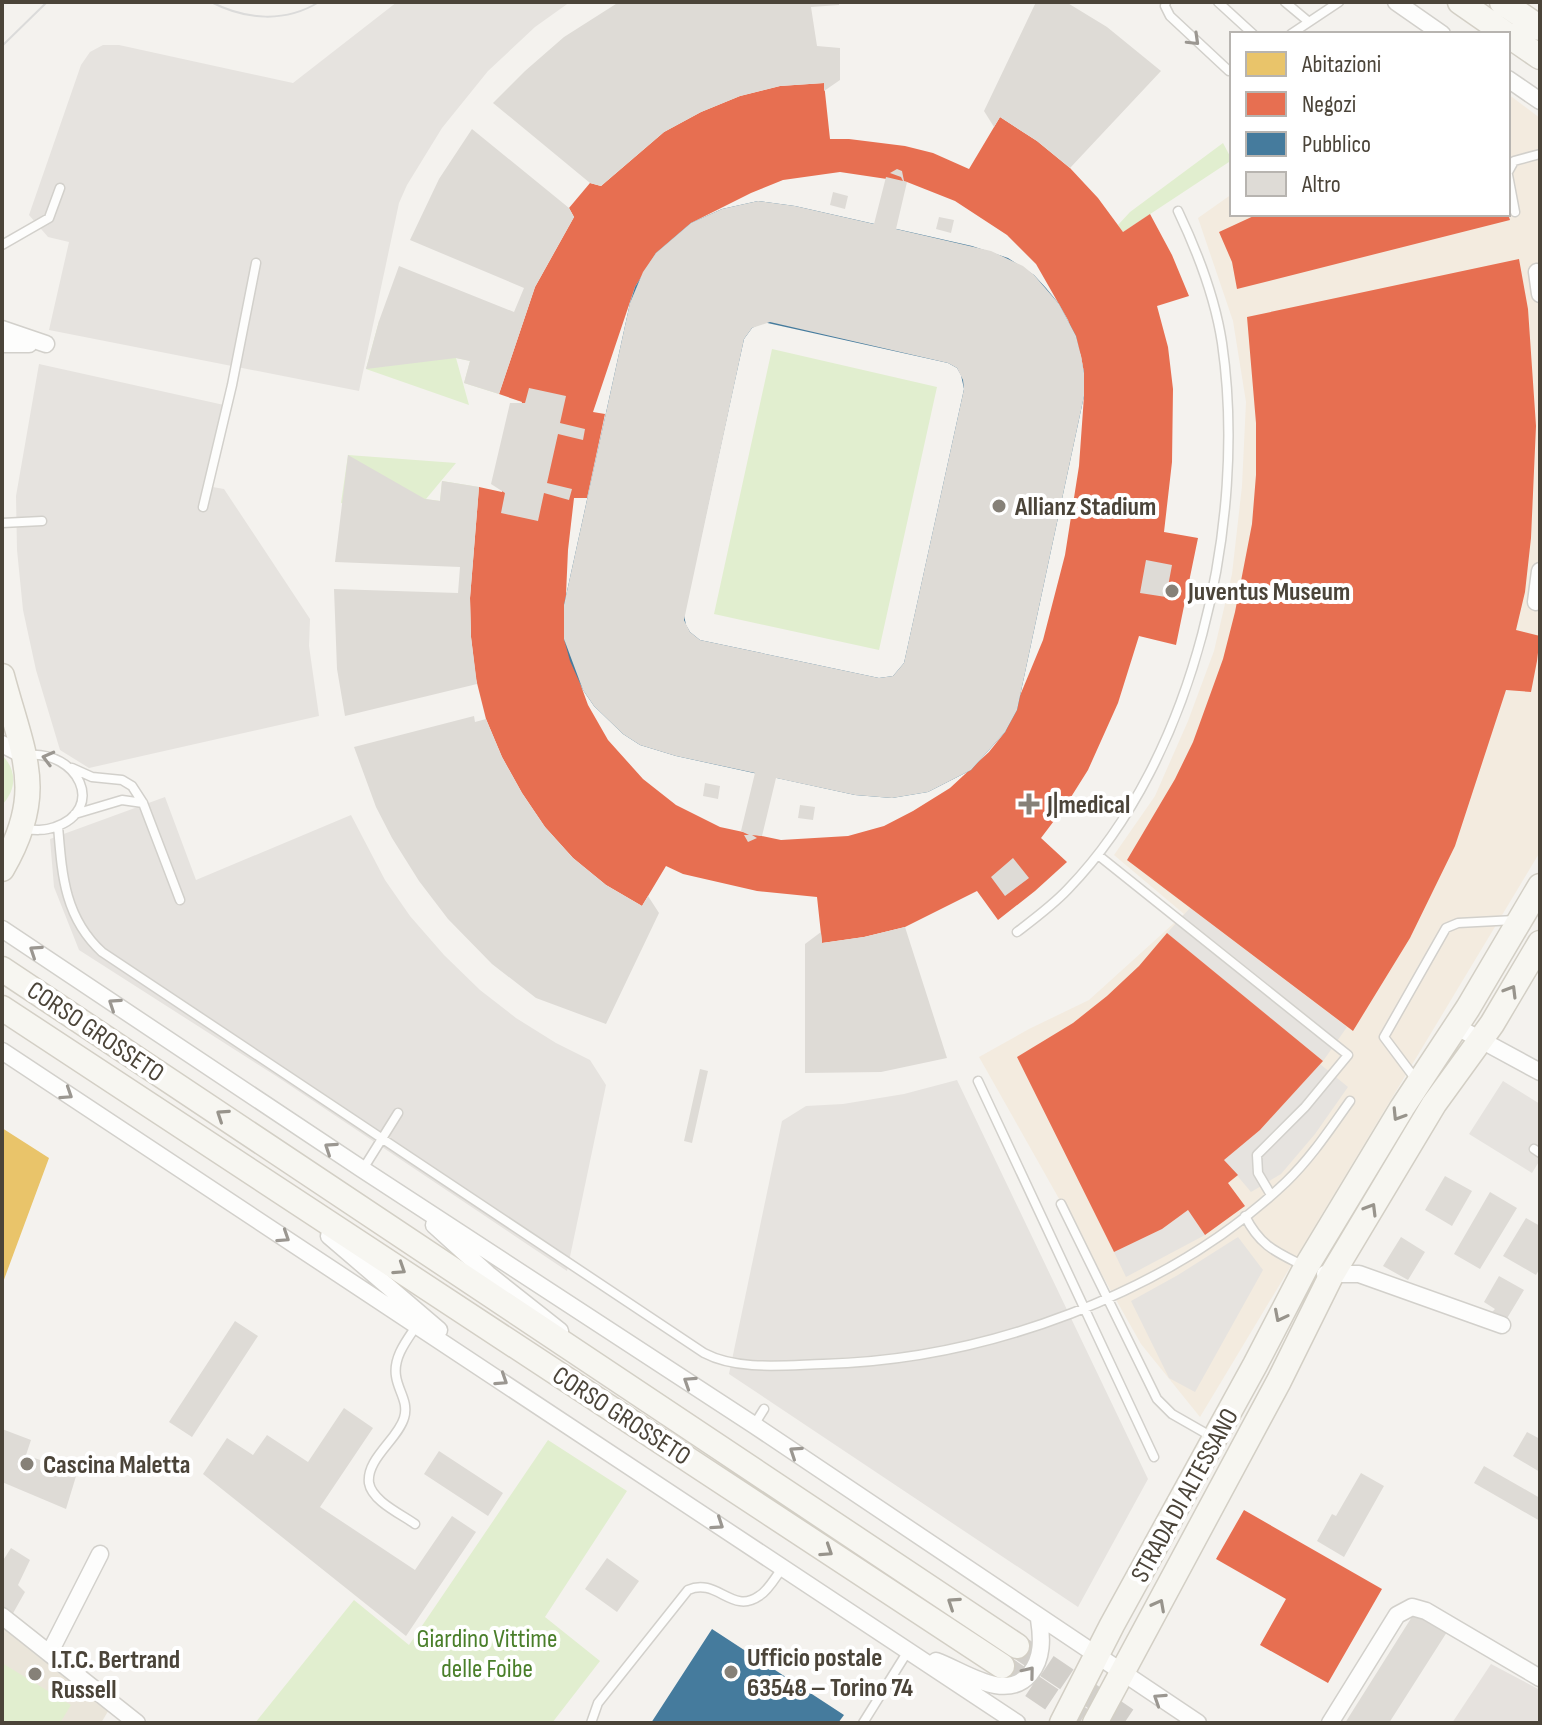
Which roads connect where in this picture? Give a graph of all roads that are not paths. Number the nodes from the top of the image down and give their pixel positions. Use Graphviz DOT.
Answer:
graph roads {
  1 [pos="1166,2"];
  2 [pos="1218,2"];
  3 [pos="1285,2"];
  4 [pos="1339,2"];
  5 [pos="1396,2"];
  6 [pos="1460,2"];
  7 [pos="1502,2"];
  8 [pos="1309,22"];
  9 [pos="1540,28"];
  10 [pos="1251,32"];
  11 [pos="1294,32"];
  12 [pos="1437,32"];
  13 [pos="1503,32"];
  14 [pos="1510,37"];
  15 [pos="1540,57"];
  16 [pos="1230,71"];
  17 [pos="1510,80"];
  18 [pos="1540,101"];
  19 [pos="1538,152"];
  20 [pos="1510,169"];
  21 [pos="1510,184"];
  22 [pos="60,188"];
  23 [pos="1178,211"];
  24 [pos="1515,212"];
  25 [pos="2,245"];
  26 [pos="256,263"];
  27 [pos="1534,273"];
  28 [pos="1540,294"];
  29 [pos="2,329"];
  30 [pos="2,344"];
  31 [pos="203,507"];
  32 [pos="42,521"];
  33 [pos="2,523"];
  34 [pos="1540,571"];
  35 [pos="1536,602"];
  36 [pos="2,676"];
  37 [pos="13,750"];
  38 [pos="72,768"];
  39 [pos="143,803"];
  40 [pos="74,815"];
  41 [pos="58,826"];
  42 [pos="13,827"];
  43 [pos="1098,855"];
  44 [pos="2,869"];
  45 [pos="1540,886"];
  46 [pos="180,900"];
  47 [pos="1520,920"];
  48 [pos="2,929"];
  49 [pos="1017,932"];
  50 [pos="1540,943"];
  51 [pos="2,969"];
  52 [pos="2,1008"];
  53 [pos="1457,1027"];
  54 [pos="1481,1039"];
  55 [pos="2,1051"];
  56 [pos="1540,1072"];
  57 [pos="978,1081"];
  58 [pos="1419,1083"];
  59 [pos="1350,1101"];
  60 [pos="398,1113"];
  61 [pos="382,1138"];
  62 [pos="242,1164"];
  63 [pos="362,1169"];
  64 [pos="1271,1195"];
  65 [pos="407,1198"];
  66 [pos="1061,1204"];
  67 [pos="1245,1216"];
  68 [pos="1306,1267"];
  69 [pos="1331,1276"];
  70 [pos="1106,1298"];
  71 [pos="1083,1307"];
  72 [pos="417,1324"];
  73 [pos="1502,1325"];
  74 [pos="464,1355"];
  75 [pos="590,1360"];
  76 [pos="764,1409"];
  77 [pos="754,1425"];
  78 [pos="1215,1439"];
  79 [pos="1154,1457"];
  80 [pos="415,1524"];
  81 [pos="100,1554"];
  82 [pos="783,1567"];
  83 [pos="2,1616"];
  84 [pos="1039,1619"];
  85 [pos="1017,1646"];
  86 [pos="908,1651"];
  87 [pos="50,1652"];
  88 [pos="1095,1657"];
  89 [pos="1002,1666"];
  90 [pos="1122,1673"];
  91 [pos="1540,1678"];
  92 [pos="137,1723"];
  93 [pos="591,1723"];
  94 [pos="863,1723"];
  95 [pos="1017,1723"];
  96 [pos="1062,1723"];
  97 [pos="1095,1723"];
  98 [pos="1198,1723"];
  99 [pos="1330,1723"];
  1 -- 16 [label="lane, one-way"];
  2 -- 10 [label="lane"];
  3 -- 8 [label="lane"];
  4 -- 8 [label="lane"];
  5 -- 12 [label="street"];
  6 -- 13 [label="main road"];
  7 -- 9 [label="main road"];
  8 -- 11 [label="lane"];
  14 -- 15 [label="main road"];
  17 -- 18 [label="street"];
  19 -- 20 [label="lane"];
  21 -- 24 [label="lane"];
  22 -- 25 [label="lane"];
  23 -- 43 [label="lane"];
  26 -- 31 [label="lane"];
  27 -- 28 [label="street"];
  29 -- 30 [label="street"];
  32 -- 33 [label="lane"];
  34 -- 35 [label="street"];
  36 -- 37 [label="main road"];
  38 -- 37 [label="lane, one-way"];
  37 -- 42 [label="main road"];
  38 -- 39 [label="lane"];
  38 -- 40 [label="lane"];
  39 -- 40 [label="lane"];
  39 -- 46 [label="lane"];
  40 -- 41 [label="lane"];
  41 -- 42 [label="lane"];
  41 -- 61 [label="lane"];
  42 -- 44 [label="main road"];
  43 -- 49 [label="lane"];
  43 -- 64 [label="lane"];
  45 -- 47 [label="main road, STRADA DI ALTESSANO"];
  47 -- 53 [label="main road, STRADA DI ALTESSANO"];
  47 -- 58 [label="lane"];
  63 -- 48 [label="street, CORSO GROSSETO, one-way"];
  54 -- 50 [label="main road, STRADA DI ALTESSANO, one-way"];
  75 -- 51 [label="main road, CORSO GROSSETO, one-way"];
  52 -- 62 [label="main road, CORSO GROSSETO"];
  53 -- 54 [label="street"];
  53 -- 58 [label="main road, STRADA DI ALTESSANO"];
  54 -- 56 [label="street"];
  69 -- 54 [label="main road, STRADA DI ALTESSANO, one-way"];
  55 -- 72 [label="street, CORSO GROSSETO, one-way"];
  57 -- 71 [label="lane"];
  58 -- 68 [label="main road, STRADA DI ALTESSANO, one-way"];
  59 -- 64 [label="lane"];
  60 -- 61 [label="lane"];
  61 -- 63 [label="lane"];
  61 -- 71 [label="lane"];
  62 -- 74 [label="street, CORSO GROSSETO"];
  62 -- 89 [label="main road, CORSO GROSSETO, one-way"];
  63 -- 65 [label="street, CORSO GROSSETO"];
  64 -- 67 [label="lane"];
  65 -- 75 [label="street, CORSO GROSSETO"];
  77 -- 65 [label="street, CORSO GROSSETO, one-way"];
  66 -- 70 [label="lane"];
  67 -- 68 [label="lane"];
  67 -- 70 [label="lane"];
  68 -- 69 [label="street"];
  68 -- 78 [label="main road, STRADA DI ALTESSANO, one-way"];
  69 -- 73 [label="street"];
  90 -- 69 [label="main road, STRADA DI ALTESSANO, one-way"];
  70 -- 71 [label="lane"];
  70 -- 78 [label="lane"];
  71 -- 79 [label="lane"];
  72 -- 74 [label="street, CORSO GROSSETO"];
  72 -- 80 [label="lane"];
  74 -- 82 [label="street, CORSO GROSSETO, one-way"];
  85 -- 75 [label="main road, CORSO GROSSETO, one-way"];
  76 -- 77 [label="lane"];
  84 -- 77 [label="street, CORSO GROSSETO, one-way"];
  78 -- 88 [label="main road, STRADA DI ALTESSANO"];
  81 -- 87 [label="street"];
  82 -- 86 [label="street, CORSO GROSSETO"];
  82 -- 93 [label="lane"];
  83 -- 87 [label="street"];
  86 -- 84 [label="street, CORSO GROSSETO, one-way"];
  84 -- 88 [label="street, CORSO GROSSETO"];
  86 -- 94 [label="lane"];
  86 -- 95 [label="street, CORSO GROSSETO"];
  87 -- 92 [label="street"];
  88 -- 90 [label="street, CORSO GROSSETO"];
  88 -- 96 [label="main road, STRADA DI ALTESSANO"];
  90 -- 97 [label="main road, STRADA DI ALTESSANO"];
  98 -- 90 [label="street, CORSO GROSSETO, one-way"];
  91 -- 99 [label="street"];
}
